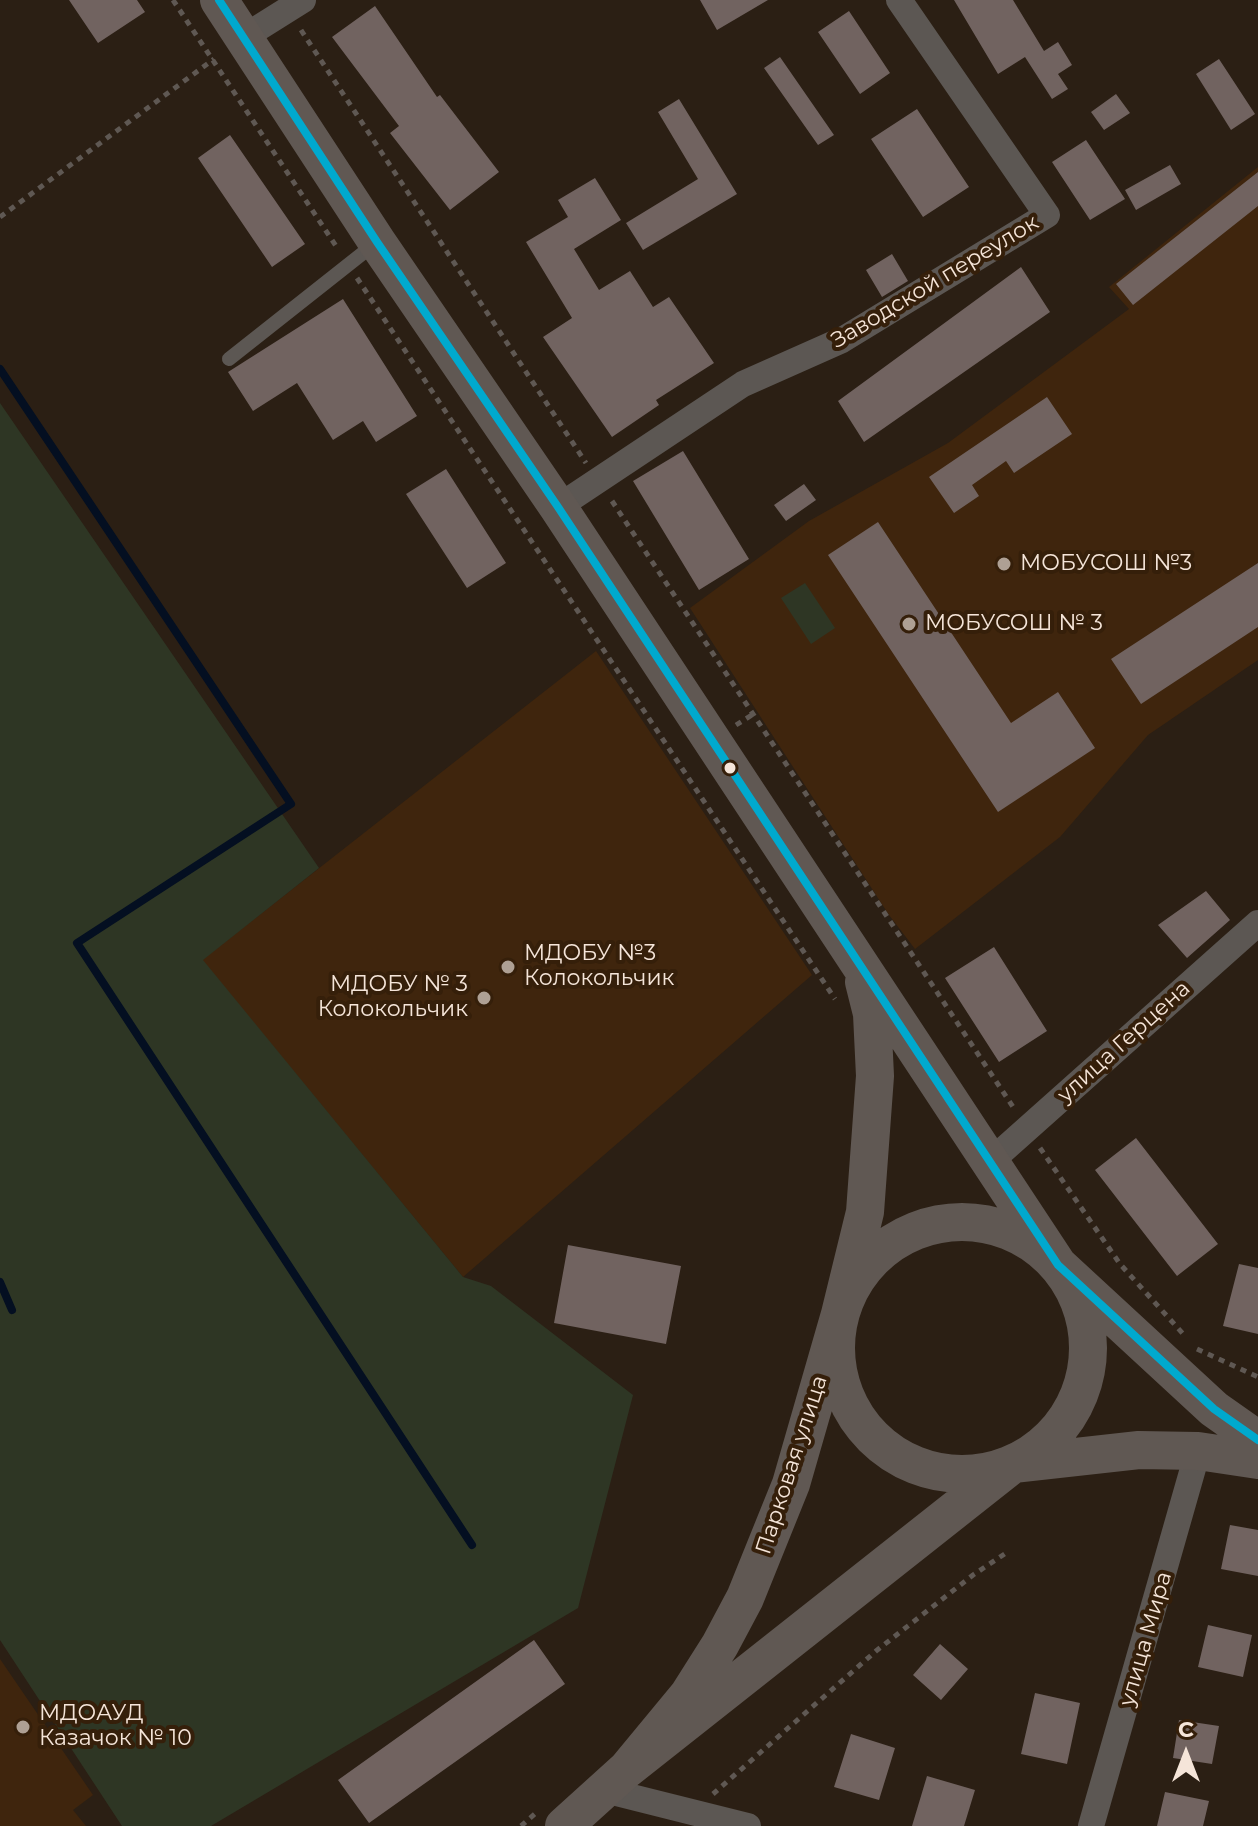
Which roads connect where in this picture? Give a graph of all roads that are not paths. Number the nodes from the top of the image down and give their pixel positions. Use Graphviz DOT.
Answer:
graph roads {
  1 [pos="219,0"];
  2 [pos="899,0"];
  3 [pos="295,5"];
  4 [pos="244,37"];
  5 [pos="363,253"];
  6 [pos="229,359"];
  7 [pos="558,507"];
  8 [pos="1258,923"];
  9 [pos="861,967"];
  10 [pos="991,1161"];
  11 [pos="1058,1265"];
  12 [pos="840,1314"];
  13 [pos="1258,1440"];
  14 [pos="1198,1451"];
  15 [pos="1258,1460"];
  16 [pos="1013,1464"];
  17 [pos="616,1780"];
  18 [pos="554,1816"];
  19 [pos="748,1826"];
  20 [pos="1091,1826"];
  1 -- 4 [label="main road"];
  2 -- 7 [label="street, Заводской переулок"];
  3 -- 4 [label="street"];
  4 -- 5 [label="main road"];
  5 -- 6 [label="lane"];
  5 -- 7 [label="main road"];
  7 -- 9 [label="main road"];
  8 -- 10 [label="street, улица Герцена"];
  9 -- 10 [label="main road"];
  9 -- 12 [label="main road"];
  10 -- 11 [label="main road"];
  11 -- 12 [label="main road"];
  11 -- 13 [label="main road"];
  11 -- 16 [label="main road"];
  12 -- 16 [label="main road"];
  12 -- 17 [label="main road, Парковая улица"];
  14 -- 15 [label="main road"];
  14 -- 16 [label="main road"];
  14 -- 20 [label="street, улица Мира"];
  16 -- 17 [label="main road, Парковая улица"];
  17 -- 18 [label="main road, Парковая улица"];
  17 -- 19 [label="street"];
}
